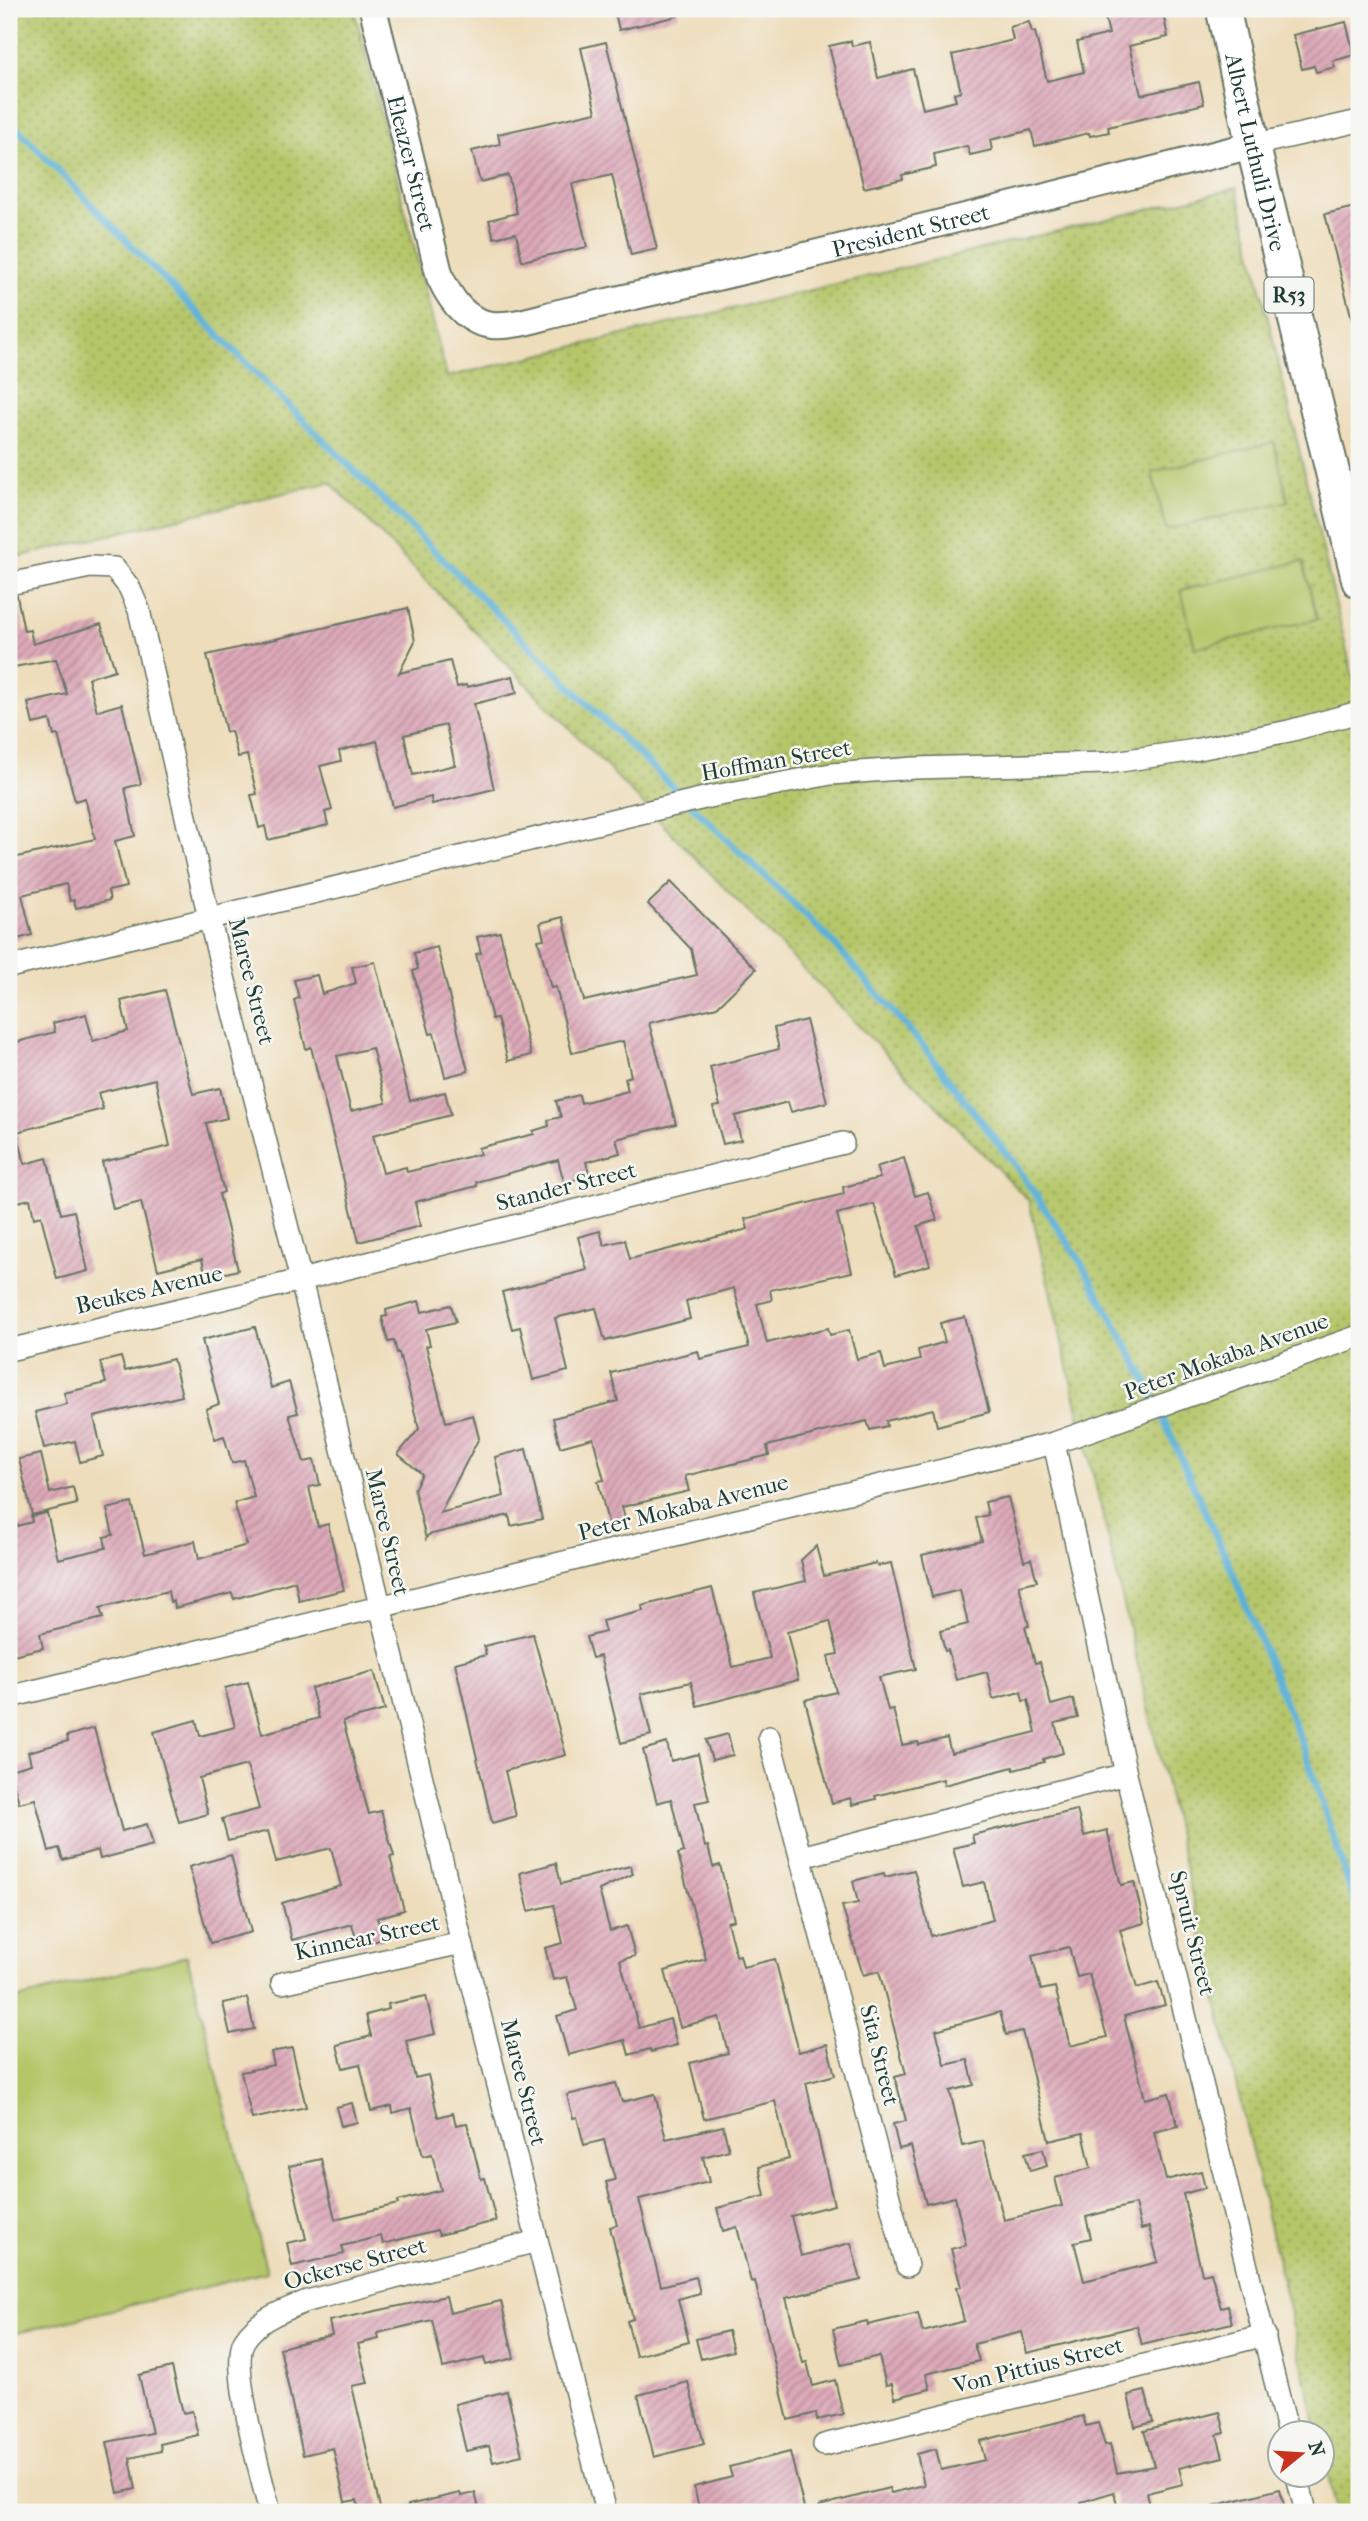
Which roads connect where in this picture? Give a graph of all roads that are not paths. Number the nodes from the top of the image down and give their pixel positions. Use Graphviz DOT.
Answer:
graph roads {
  1 [pos="373,9"];
  2 [pos="1223,9"];
  3 [pos="1359,121"];
  4 [pos="1253,145"];
  5 [pos="464,313"];
  6 [pos="1359,581"];
  7 [pos="9,584"];
  8 [pos="1359,712"];
  9 [pos="209,918"];
  10 [pos="9,967"];
  11 [pos="844,1143"];
  12 [pos="301,1280"];
  13 [pos="1359,1336"];
  14 [pos="9,1350"];
  15 [pos="1054,1443"];
  16 [pos="379,1608"];
  17 [pos="9,1697"];
  18 [pos="769,1737"];
  19 [pos="1126,1774"];
  20 [pos="801,1857"];
  21 [pos="462,1943"];
  22 [pos="282,1983"];
  23 [pos="537,2241"];
  24 [pos="907,2266"];
  25 [pos="1265,2335"];
  26 [pos="1284,2420"];
  27 [pos="824,2445"];
  28 [pos="1300,2490"];
  29 [pos="270,2512"];
  30 [pos="606,2512"];
  31 [pos="1306,2512"];
  1 -- 5 [label="street, Eleazer Street"];
  2 -- 4 [label="main road, Albert Luthuli Drive / R53"];
  3 -- 4 [label="street, President Street"];
  4 -- 5 [label="street, President Street"];
  4 -- 6 [label="main road, Albert Luthuli Drive / R53"];
  7 -- 9 [label="street, Maree Street"];
  8 -- 9 [label="street, Hoffman Street"];
  9 -- 10 [label="street, Hoffman Street"];
  9 -- 12 [label="street, Maree Street"];
  11 -- 12 [label="street, Stander Street"];
  12 -- 14 [label="street, Beukes Avenue"];
  12 -- 16 [label="street, Maree Street"];
  13 -- 15 [label="street, Peter Mokaba Avenue"];
  15 -- 16 [label="street, Peter Mokaba Avenue"];
  15 -- 19 [label="street, Spruit Street"];
  16 -- 17 [label="street, Peter Mokaba Avenue"];
  16 -- 21 [label="street, Maree Street"];
  18 -- 20 [label="street, Sita Street"];
  19 -- 20 [label="street"];
  19 -- 25 [label="street, Spruit Street"];
  20 -- 24 [label="street, Sita Street"];
  21 -- 22 [label="street, Kinnear Street"];
  21 -- 23 [label="street, Maree Street"];
  23 -- 29 [label="street, Ockerse Street"];
  23 -- 30 [label="street, Maree Street"];
  25 -- 26 [label="street, Spruit Street"];
  25 -- 27 [label="street, Von Pittius Street"];
  28 -- 31 [label="street"];
}
